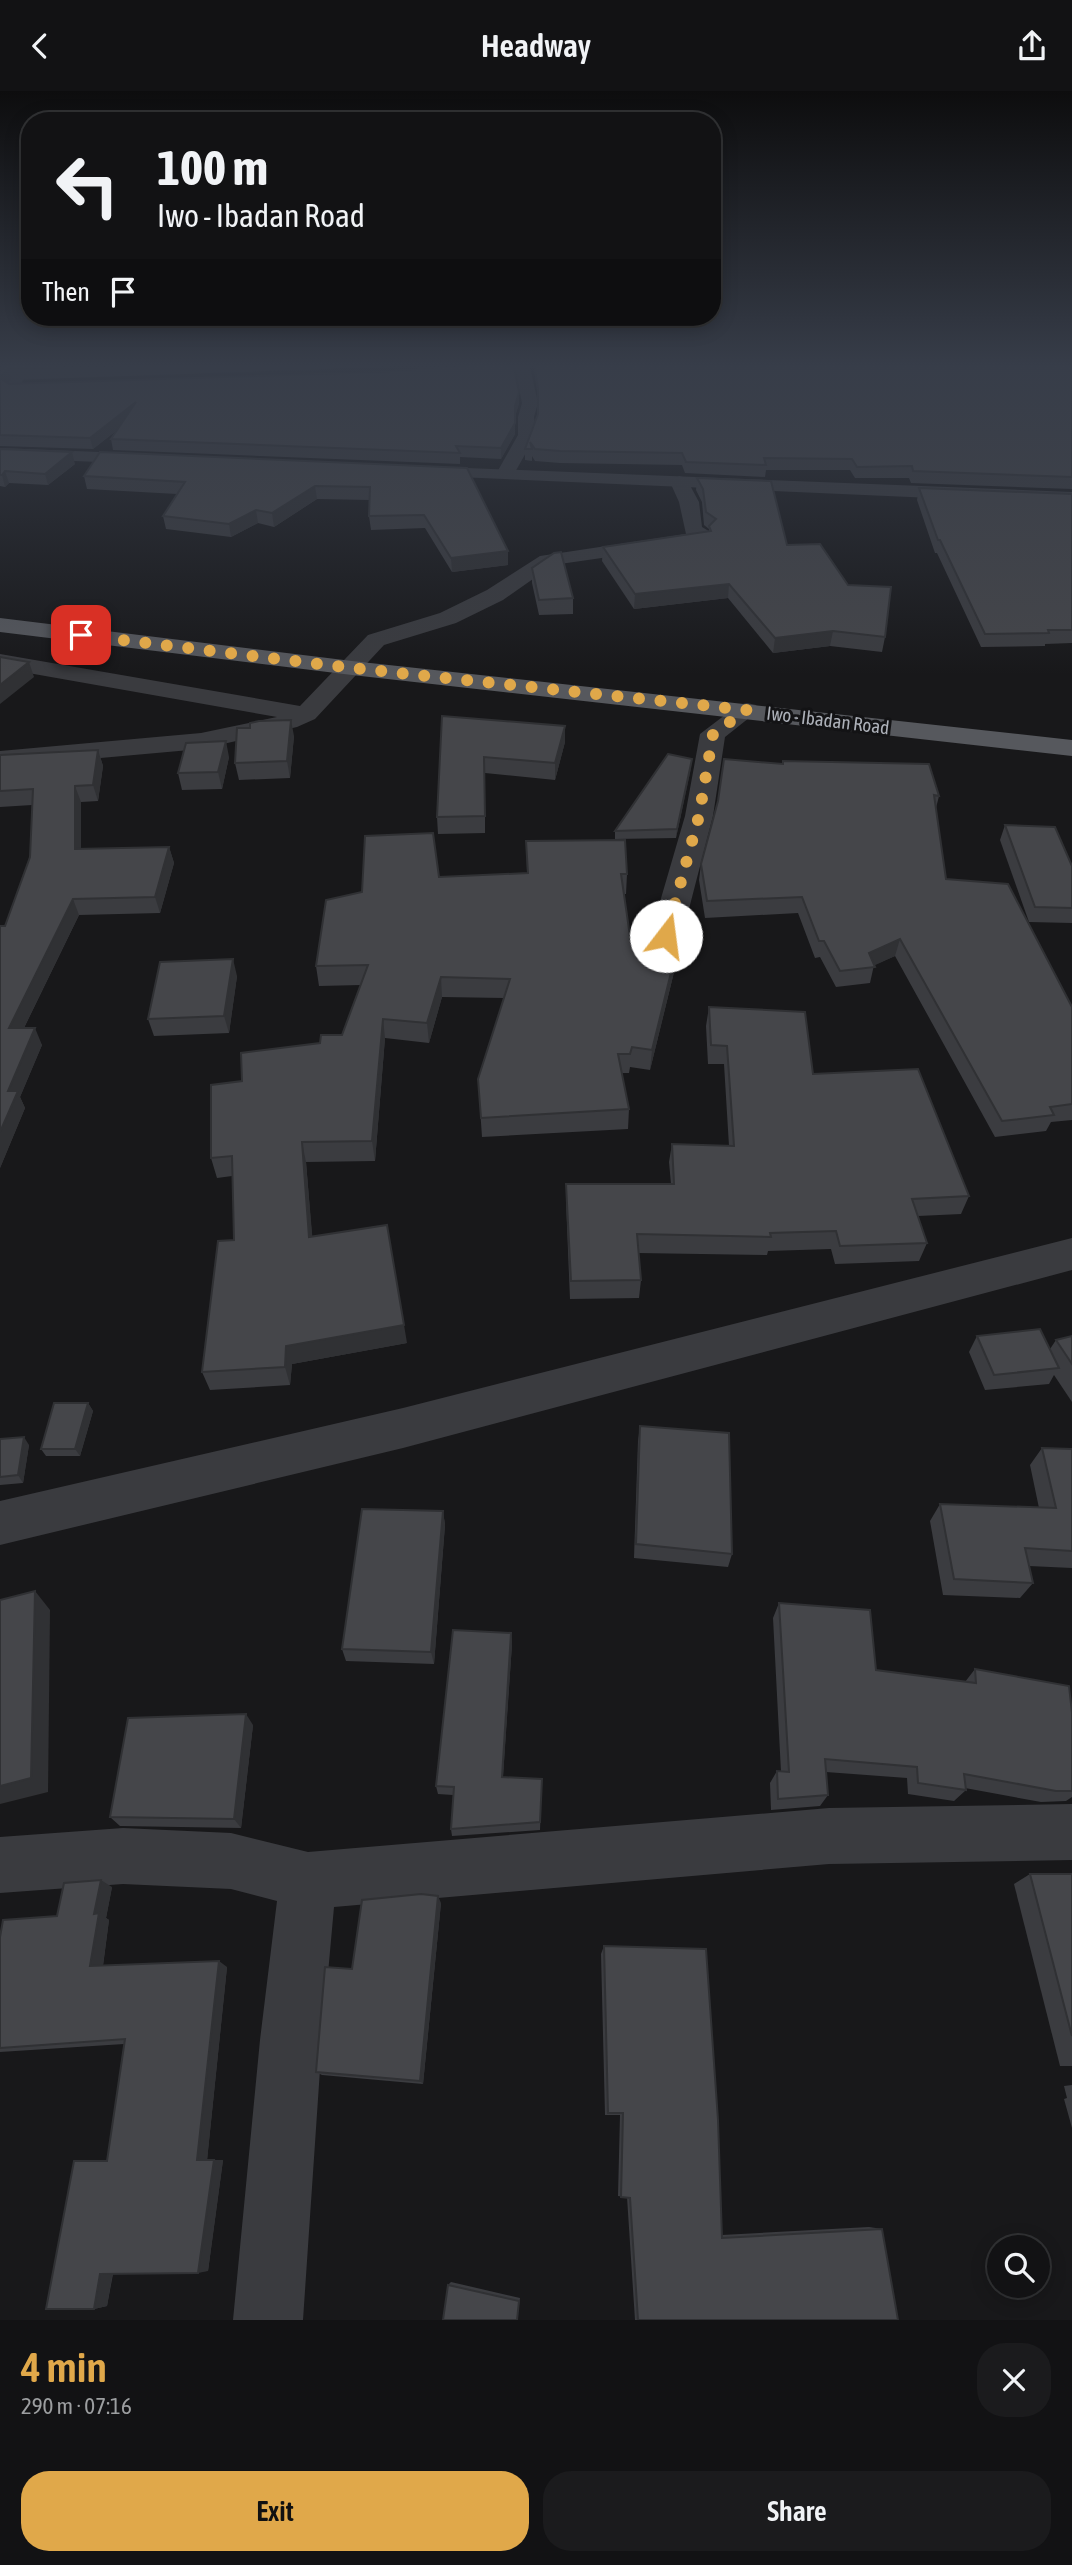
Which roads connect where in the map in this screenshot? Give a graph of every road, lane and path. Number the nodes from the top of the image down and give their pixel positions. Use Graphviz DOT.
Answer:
graph roads {
  1 [pos="509,467"];
  2 [pos="397,470"];
  3 [pos="505,474"];
  4 [pos="679,482"];
  5 [pos="1072,498"];
  6 [pos="0,625"];
  7 [pos="0,661"];
  8 [pos="352,668"];
  9 [pos="747,710"];
  10 [pos="306,714"];
  11 [pos="1072,748"];
  12 [pos="0,759"];
  13 [pos="666,936"];
  14 [pos="1072,1254"];
  15 [pos="0,1523"];
  16 [pos="1072,1832"];
  17 [pos="0,1865"];
  18 [pos="309,1881"];
  19 [pos="268,2320"];
  1 -- 3 [label="street"];
  2 -- 3 [label="street"];
  3 -- 4 [label="street"];
  4 -- 5 [label="street"];
  4 -- 8 [label="street"];
  6 -- 8 [label="main road, Iwo - Ibadan Road"];
  7 -- 10 [label="street"];
  8 -- 9 [label="main road, Iwo - Ibadan Road"];
  8 -- 10 [label="street"];
  9 -- 11 [label="main road, Iwo - Ibadan Road"];
  9 -- 13 [label="street"];
  10 -- 12 [label="street"];
  14 -- 15 [label="street"];
  16 -- 18 [label="street"];
  17 -- 18 [label="street"];
  18 -- 19 [label="street"];
}
